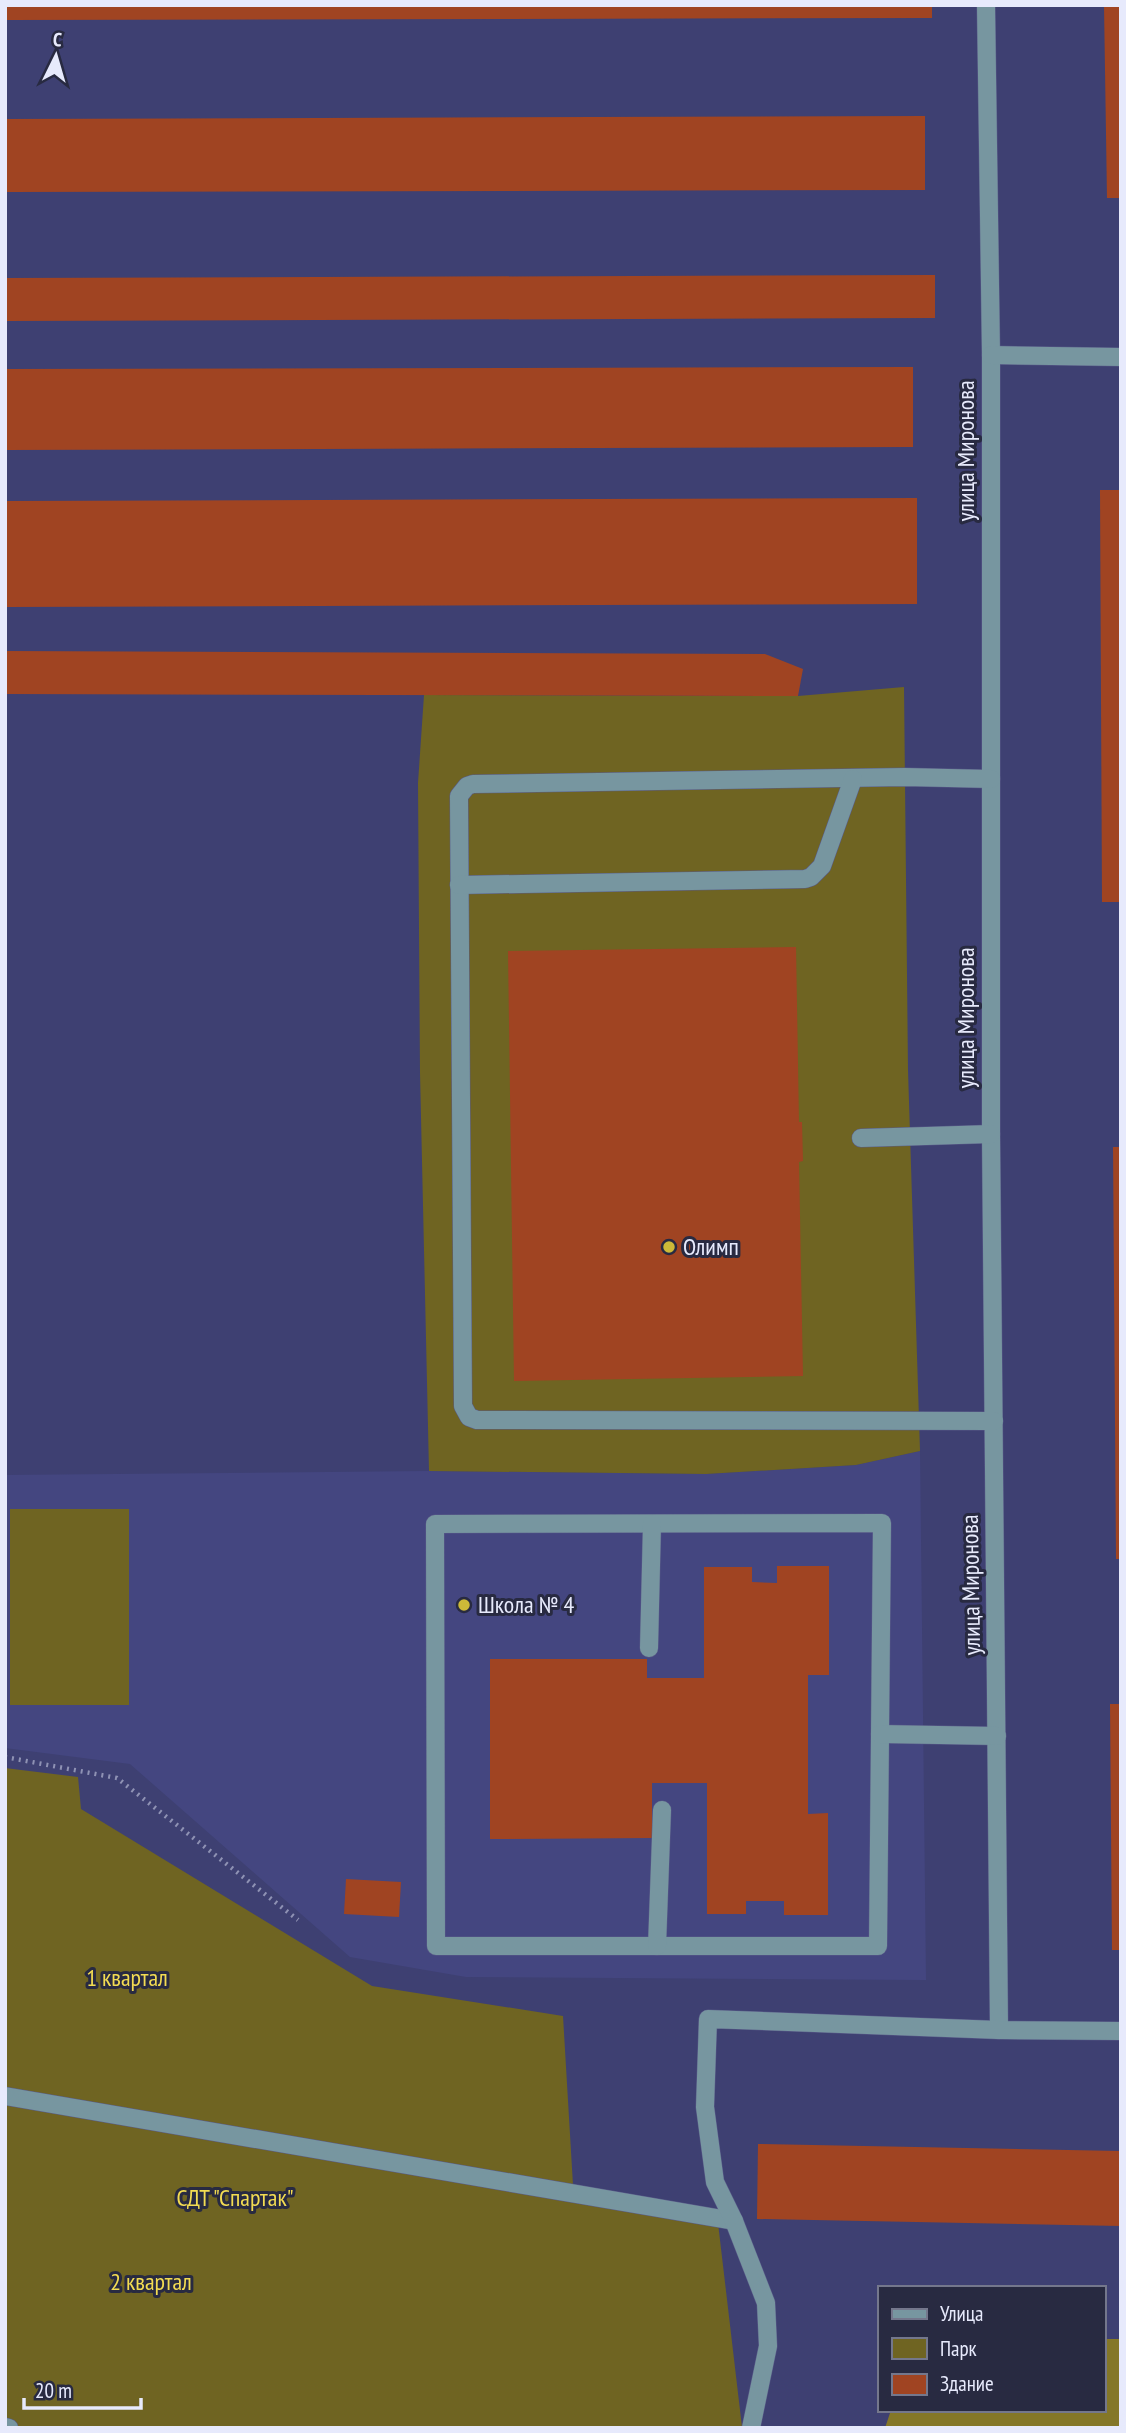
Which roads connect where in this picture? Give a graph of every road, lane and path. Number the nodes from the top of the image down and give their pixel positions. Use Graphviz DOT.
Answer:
graph roads {
  1 [pos="986,5"];
  2 [pos="991,355"];
  3 [pos="1121,357"];
  4 [pos="853,779"];
  5 [pos="991,779"];
  6 [pos="459,885"];
  7 [pos="991,1134"];
  8 [pos="861,1138"];
  9 [pos="994,1420"];
  10 [pos="652,1524"];
  11 [pos="649,1648"];
  12 [pos="880,1734"];
  13 [pos="997,1736"];
  14 [pos="5,1757"];
  15 [pos="662,1810"];
  16 [pos="298,1920"];
  17 [pos="657,1946"];
  18 [pos="999,2030"];
  19 [pos="1121,2031"];
  20 [pos="5,2096"];
  21 [pos="734,2221"];
  22 [pos="751,2428"];
  1 -- 2 [label="street, улица Миронова"];
  2 -- 3 [label="street"];
  2 -- 5 [label="street, улица Миронова"];
  4 -- 5 [label="street"];
  4 -- 6 [label="street"];
  4 -- 6 [label="street"];
  5 -- 7 [label="street, улица Миронова"];
  6 -- 9 [label="street"];
  7 -- 8 [label="street"];
  7 -- 9 [label="street, улица Миронова"];
  9 -- 13 [label="street, улица Миронова"];
  10 -- 11 [label="street"];
  10 -- 12 [label="street"];
  10 -- 17 [label="street"];
  12 -- 13 [label="street"];
  12 -- 17 [label="street"];
  13 -- 18 [label="street, улица Миронова"];
  14 -- 16 [label="path"];
  15 -- 17 [label="street"];
  18 -- 19 [label="street"];
  18 -- 21 [label="street"];
  20 -- 21 [label="street"];
  21 -- 22 [label="street"];
}
